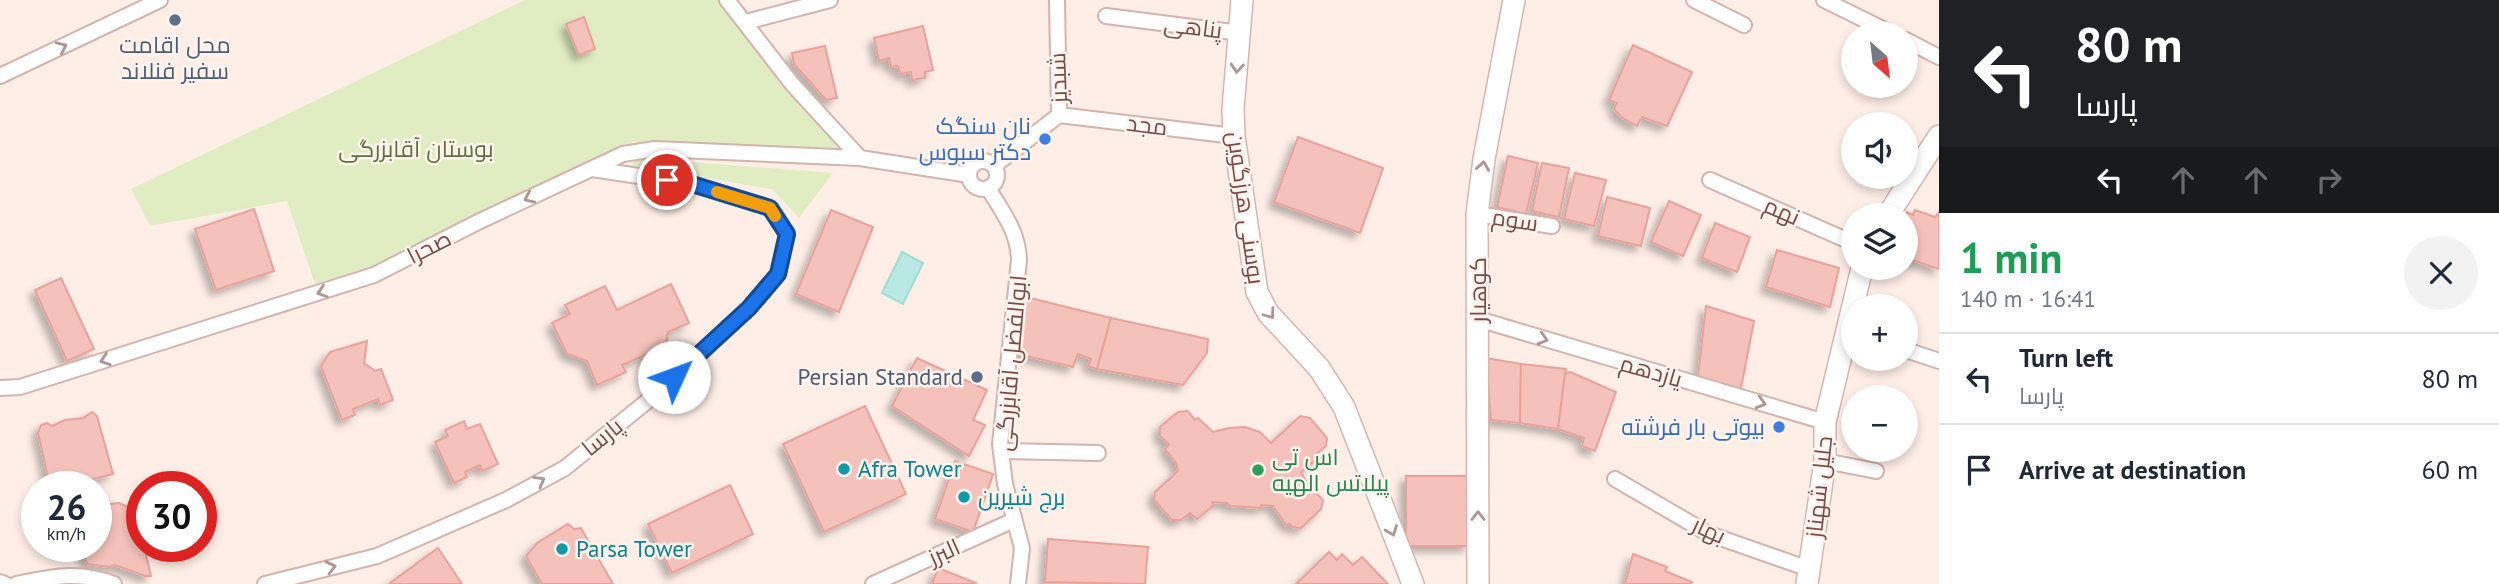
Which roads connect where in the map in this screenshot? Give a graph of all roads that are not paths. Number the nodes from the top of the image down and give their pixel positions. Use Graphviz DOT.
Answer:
graph roads {
  1 [pos="160,0"];
  2 [pos="727,0"];
  3 [pos="830,0"];
  4 [pos="1057,0"];
  5 [pos="1242,0"];
  6 [pos="1514,0"];
  7 [pos="1694,0"];
  8 [pos="1824,0"];
  9 [pos="1106,16"];
  10 [pos="1867,21"];
  11 [pos="746,22"];
  12 [pos="1744,25"];
  13 [pos="1240,33"];
  14 [pos="1918,46"];
  15 [pos="1939,57"];
  16 [pos="0,76"];
  17 [pos="1059,115"];
  18 [pos="1234,136"];
  19 [pos="1939,136"];
  20 [pos="860,158"];
  21 [pos="994,166"];
  22 [pos="590,169"];
  23 [pos="969,175"];
  24 [pos="1710,180"];
  25 [pos="988,188"];
  26 [pos="1896,203"];
  27 [pos="1477,214"];
  28 [pos="1552,226"];
  29 [pos="1841,238"];
  30 [pos="1478,319"];
  31 [pos="1918,354"];
  32 [pos="1939,360"];
  33 [pos="1841,363"];
  34 [pos="0,388"];
  35 [pos="1825,422"];
  36 [pos="1001,450"];
  37 [pos="1098,453"];
  38 [pos="1825,461"];
  39 [pos="1875,471"];
  40 [pos="1615,479"];
  41 [pos="1014,520"];
  42 [pos="1808,576"];
  43 [pos="0,582"];
  44 [pos="5,584"];
  45 [pos="16,584"];
  46 [pos="114,584"];
  47 [pos="265,584"];
  48 [pos="873,584"];
  49 [pos="1018,584"];
  50 [pos="1028,584"];
  51 [pos="1413,584"];
  52 [pos="1478,584"];
  16 -- 1 [label="street, one-way"];
  2 -- 11 [label="street"];
  3 -- 11 [label="street"];
  4 -- 17 [label="street, شبدیز"];
  5 -- 13 [label="street, بوسنی هرزگوین"];
  27 -- 6 [label="street, کوهیار, one-way"];
  7 -- 12 [label="street"];
  8 -- 10 [label="street"];
  9 -- 13 [label="street, پناهی"];
  11 -- 20 [label="street"];
  13 -- 18 [label="street, بوسنی هرزگوین, one-way"];
  14 -- 15 [label="street"];
  17 -- 18 [label="street, مجد"];
  17 -- 21 [label="street, شبدیز"];
  18 -- 51 [label="street, بوسنی هرزگوین, one-way"];
  19 -- 26 [label="street"];
  20 -- 22 [label="street, صحرا"];
  20 -- 23 [label="street"];
  21 -- 23 [label="street"];
  21 -- 25 [label="street"];
  22 -- 34 [label="street, صحرا, one-way"];
  47 -- 22 [label="street, پارسا, one-way"];
  23 -- 25 [label="street"];
  24 -- 29 [label="street, نهم"];
  25 -- 36 [label="street, ابوالفضل آقابزرگی"];
  27 -- 28 [label="street, سوم"];
  27 -- 30 [label="street, کوهیار"];
  30 -- 35 [label="street, یازدهم, one-way"];
  52 -- 30 [label="street, کوهیار, one-way"];
  31 -- 32 [label="street"];
  33 -- 35 [label="street, جلیل شهناز"];
  35 -- 38 [label="street, جلیل شهناز"];
  36 -- 37 [label="street"];
  36 -- 41 [label="street, ابوالفضل آقابزرگی"];
  38 -- 39 [label="street"];
  38 -- 42 [label="street, جلیل شهناز"];
  40 -- 42 [label="street, بهار"];
  41 -- 48 [label="street, البرز"];
  41 -- 49 [label="street, ابوالفضل آقابزرگی"];
  43 -- 44 [label="street"];
  45 -- 46 [label="street"];
  49 -- 50 [label="street"];
}
